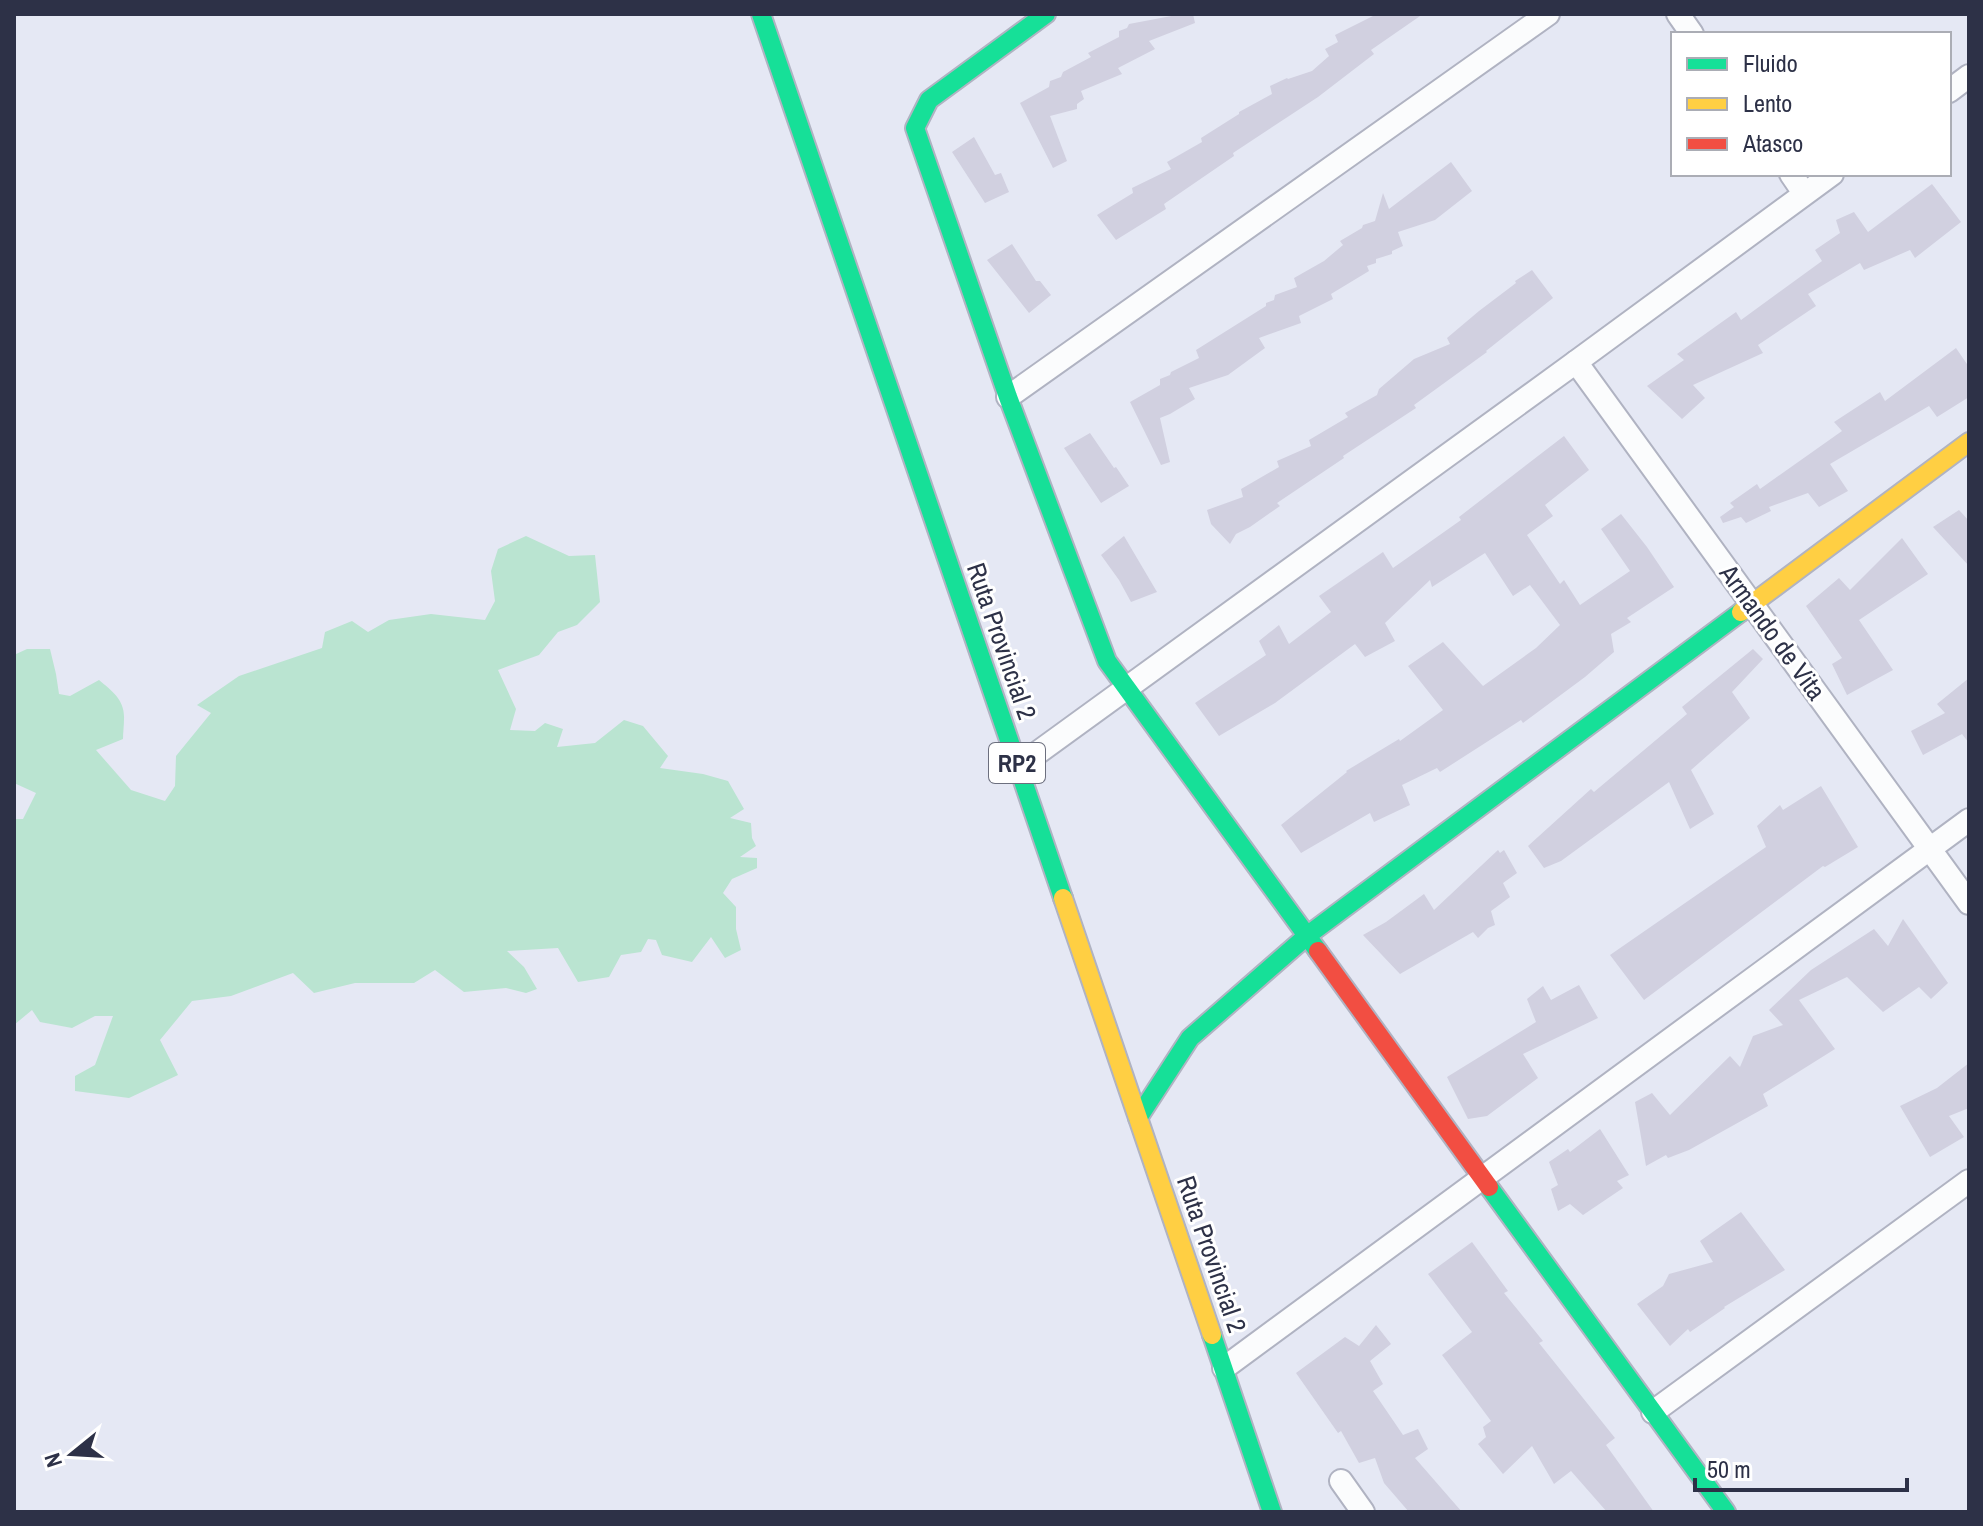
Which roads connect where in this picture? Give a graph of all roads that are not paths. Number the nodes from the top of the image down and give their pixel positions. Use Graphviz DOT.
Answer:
graph roads {
  1 [pos="761,14"];
  2 [pos="1046,14"];
  3 [pos="1548,14"];
  4 [pos="1678,14"];
  5 [pos="1691,32"];
  6 [pos="1969,76"];
  7 [pos="1951,90"];
  8 [pos="1792,176"];
  9 [pos="1829,176"];
  10 [pos="1804,193"];
  11 [pos="1576,362"];
  12 [pos="1008,397"];
  13 [pos="1969,442"];
  14 [pos="1753,603"];
  15 [pos="1127,687"];
  16 [pos="1018,767"];
  17 [pos="1969,820"];
  18 [pos="1930,848"];
  19 [pos="1969,903"];
  20 [pos="1308,935"];
  21 [pos="1138,1118"];
  22 [pos="1483,1176"];
  23 [pos="1969,1181"];
  24 [pos="1224,1368"];
  25 [pos="1653,1412"];
  26 [pos="1341,1481"];
  27 [pos="1272,1512"];
  28 [pos="1363,1512"];
  29 [pos="1726,1512"];
  1 -- 16 [label="street, Ruta Provincial 2 / RP2"];
  2 -- 12 [label="street"];
  3 -- 12 [label="street"];
  4 -- 5 [label="street"];
  6 -- 7 [label="street"];
  8 -- 10 [label="street"];
  9 -- 10 [label="street"];
  10 -- 11 [label="street"];
  11 -- 14 [label="street, Armando de Vita"];
  11 -- 15 [label="street"];
  12 -- 15 [label="street"];
  13 -- 14 [label="street"];
  14 -- 18 [label="street, Armando de Vita"];
  14 -- 20 [label="street"];
  15 -- 16 [label="street"];
  15 -- 20 [label="street"];
  16 -- 21 [label="street, Ruta Provincial 2 / RP2"];
  17 -- 18 [label="street"];
  18 -- 19 [label="street, Armando de Vita"];
  18 -- 22 [label="street"];
  20 -- 21 [label="street"];
  20 -- 22 [label="street"];
  21 -- 24 [label="street, Ruta Provincial 2 / RP2"];
  22 -- 24 [label="street"];
  22 -- 25 [label="street"];
  23 -- 25 [label="street"];
  24 -- 27 [label="street, Ruta Provincial 2 / RP2"];
  25 -- 29 [label="street"];
  26 -- 28 [label="street"];
}
